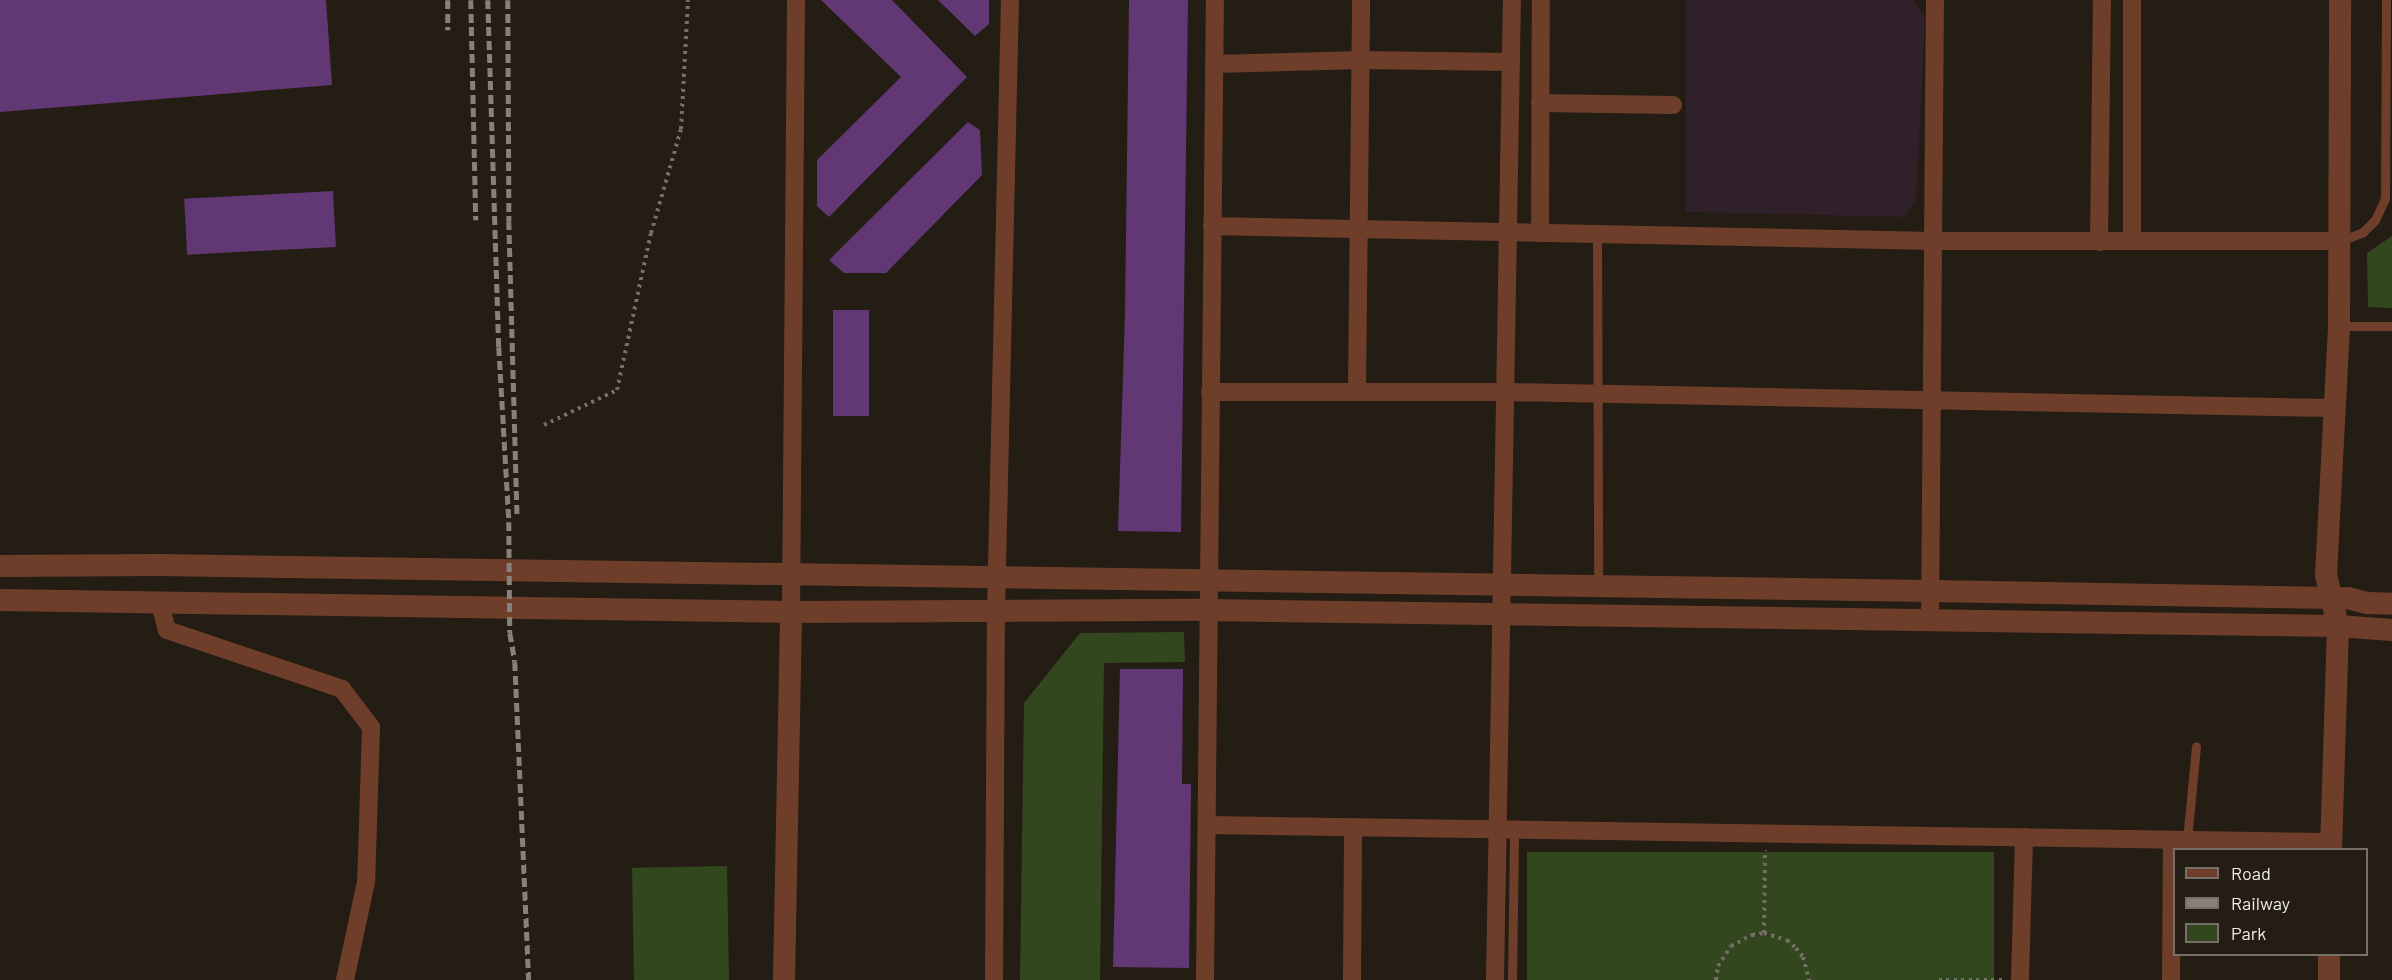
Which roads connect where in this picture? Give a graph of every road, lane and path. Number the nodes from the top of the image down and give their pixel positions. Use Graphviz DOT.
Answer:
graph roads {
  1 [pos="688,0"];
  2 [pos="796,0"];
  3 [pos="1010,0"];
  4 [pos="1215,0"];
  5 [pos="1361,0"];
  6 [pos="1512,0"];
  7 [pos="1540,0"];
  8 [pos="1935,0"];
  9 [pos="2102,0"];
  10 [pos="2132,0"];
  11 [pos="2340,0"];
  12 [pos="2386,0"];
  13 [pos="1360,60"];
  14 [pos="1511,62"];
  15 [pos="1214,64"];
  16 [pos="1540,103"];
  17 [pos="1673,105"];
  18 [pos="1212,226"];
  19 [pos="1359,228"];
  20 [pos="1508,232"];
  21 [pos="1540,232"];
  22 [pos="1597,234"];
  23 [pos="1933,241"];
  24 [pos="2132,241"];
  25 [pos="2340,241"];
  26 [pos="2099,242"];
  27 [pos="2338,326"];
  28 [pos="2392,326"];
  29 [pos="1210,392"];
  30 [pos="1357,392"];
  31 [pos="1505,392"];
  32 [pos="1597,393"];
  33 [pos="1932,400"];
  34 [pos="2334,408"];
  35 [pos="544,425"];
  36 [pos="0,566"];
  37 [pos="791,575"];
  38 [pos="1598,577"];
  39 [pos="998,578"];
  40 [pos="1208,580"];
  41 [pos="1502,586"];
  42 [pos="1930,591"];
  43 [pos="2329,598"];
  44 [pos="0,600"];
  45 [pos="160,604"];
  46 [pos="2392,604"];
  47 [pos="1208,610"];
  48 [pos="996,611"];
  49 [pos="791,612"];
  50 [pos="1502,614"];
  51 [pos="1930,620"];
  52 [pos="2338,627"];
  53 [pos="2392,630"];
  54 [pos="2196,746"];
  55 [pos="1207,825"];
  56 [pos="1353,827"];
  57 [pos="1505,829"];
  58 [pos="1765,833"];
  59 [pos="2024,837"];
  60 [pos="2179,840"];
  61 [pos="2331,846"];
  62 [pos="2179,848"];
  63 [pos="1764,933"];
  64 [pos="2173,945"];
  65 [pos="2329,956"];
  66 [pos="345,980"];
  67 [pos="784,980"];
  68 [pos="993,980"];
  69 [pos="1205,980"];
  70 [pos="1352,980"];
  71 [pos="1495,980"];
  72 [pos="1512,980"];
  73 [pos="1716,980"];
  74 [pos="1809,980"];
  75 [pos="1939,980"];
  76 [pos="2020,980"];
  77 [pos="2171,980"];
  78 [pos="2329,980"];
  1 -- 35 [label="path"];
  2 -- 37 [label="street"];
  3 -- 39 [label="street"];
  4 -- 15 [label="street"];
  5 -- 13 [label="street"];
  6 -- 14 [label="street"];
  7 -- 16 [label="street"];
  8 -- 23 [label="street"];
  9 -- 26 [label="street"];
  10 -- 24 [label="street"];
  11 -- 25 [label="street"];
  12 -- 25 [label="lane"];
  13 -- 14 [label="street"];
  13 -- 15 [label="street"];
  13 -- 19 [label="street"];
  14 -- 20 [label="street"];
  15 -- 18 [label="street"];
  16 -- 17 [label="street"];
  16 -- 21 [label="street"];
  18 -- 19 [label="street"];
  18 -- 29 [label="street"];
  19 -- 20 [label="street"];
  19 -- 30 [label="street"];
  20 -- 21 [label="street"];
  20 -- 31 [label="street"];
  21 -- 22 [label="street"];
  22 -- 23 [label="street"];
  22 -- 32 [label="lane"];
  23 -- 26 [label="street"];
  23 -- 33 [label="street"];
  24 -- 25 [label="street"];
  24 -- 26 [label="street"];
  25 -- 27 [label="street"];
  27 -- 28 [label="lane"];
  27 -- 34 [label="street"];
  29 -- 30 [label="street"];
  29 -- 40 [label="street"];
  30 -- 31 [label="street"];
  31 -- 32 [label="street"];
  31 -- 41 [label="street"];
  32 -- 33 [label="street"];
  32 -- 38 [label="lane"];
  33 -- 34 [label="street"];
  33 -- 42 [label="street"];
  34 -- 43 [label="street"];
  36 -- 37 [label="street"];
  37 -- 39 [label="street"];
  37 -- 49 [label="street"];
  39 -- 40 [label="street"];
  39 -- 48 [label="street"];
  40 -- 41 [label="street"];
  40 -- 47 [label="street"];
  41 -- 42 [label="street"];
  41 -- 50 [label="street"];
  42 -- 43 [label="street"];
  42 -- 51 [label="street"];
  43 -- 46 [label="street"];
  43 -- 52 [label="street"];
  44 -- 45 [label="street"];
  45 -- 49 [label="street"];
  45 -- 66 [label="street"];
  47 -- 48 [label="street"];
  47 -- 50 [label="street"];
  47 -- 55 [label="street"];
  48 -- 49 [label="street"];
  48 -- 68 [label="street"];
  49 -- 67 [label="street"];
  50 -- 51 [label="street"];
  50 -- 57 [label="street"];
  51 -- 52 [label="street"];
  52 -- 53 [label="street"];
  52 -- 61 [label="street"];
  54 -- 60 [label="lane"];
  55 -- 56 [label="street"];
  55 -- 69 [label="street"];
  56 -- 57 [label="street"];
  56 -- 70 [label="street"];
  57 -- 58 [label="street"];
  57 -- 71 [label="street"];
  57 -- 72 [label="lane"];
  58 -- 59 [label="street"];
  58 -- 63 [label="path"];
  59 -- 60 [label="street"];
  59 -- 76 [label="street"];
  60 -- 61 [label="street"];
  60 -- 62 [label="street"];
  63 -- 73 [label="path"];
  63 -- 74 [label="path"];
  64 -- 77 [label="street"];
  65 -- 78 [label="street"];
  75 -- 76 [label="path"];
}
